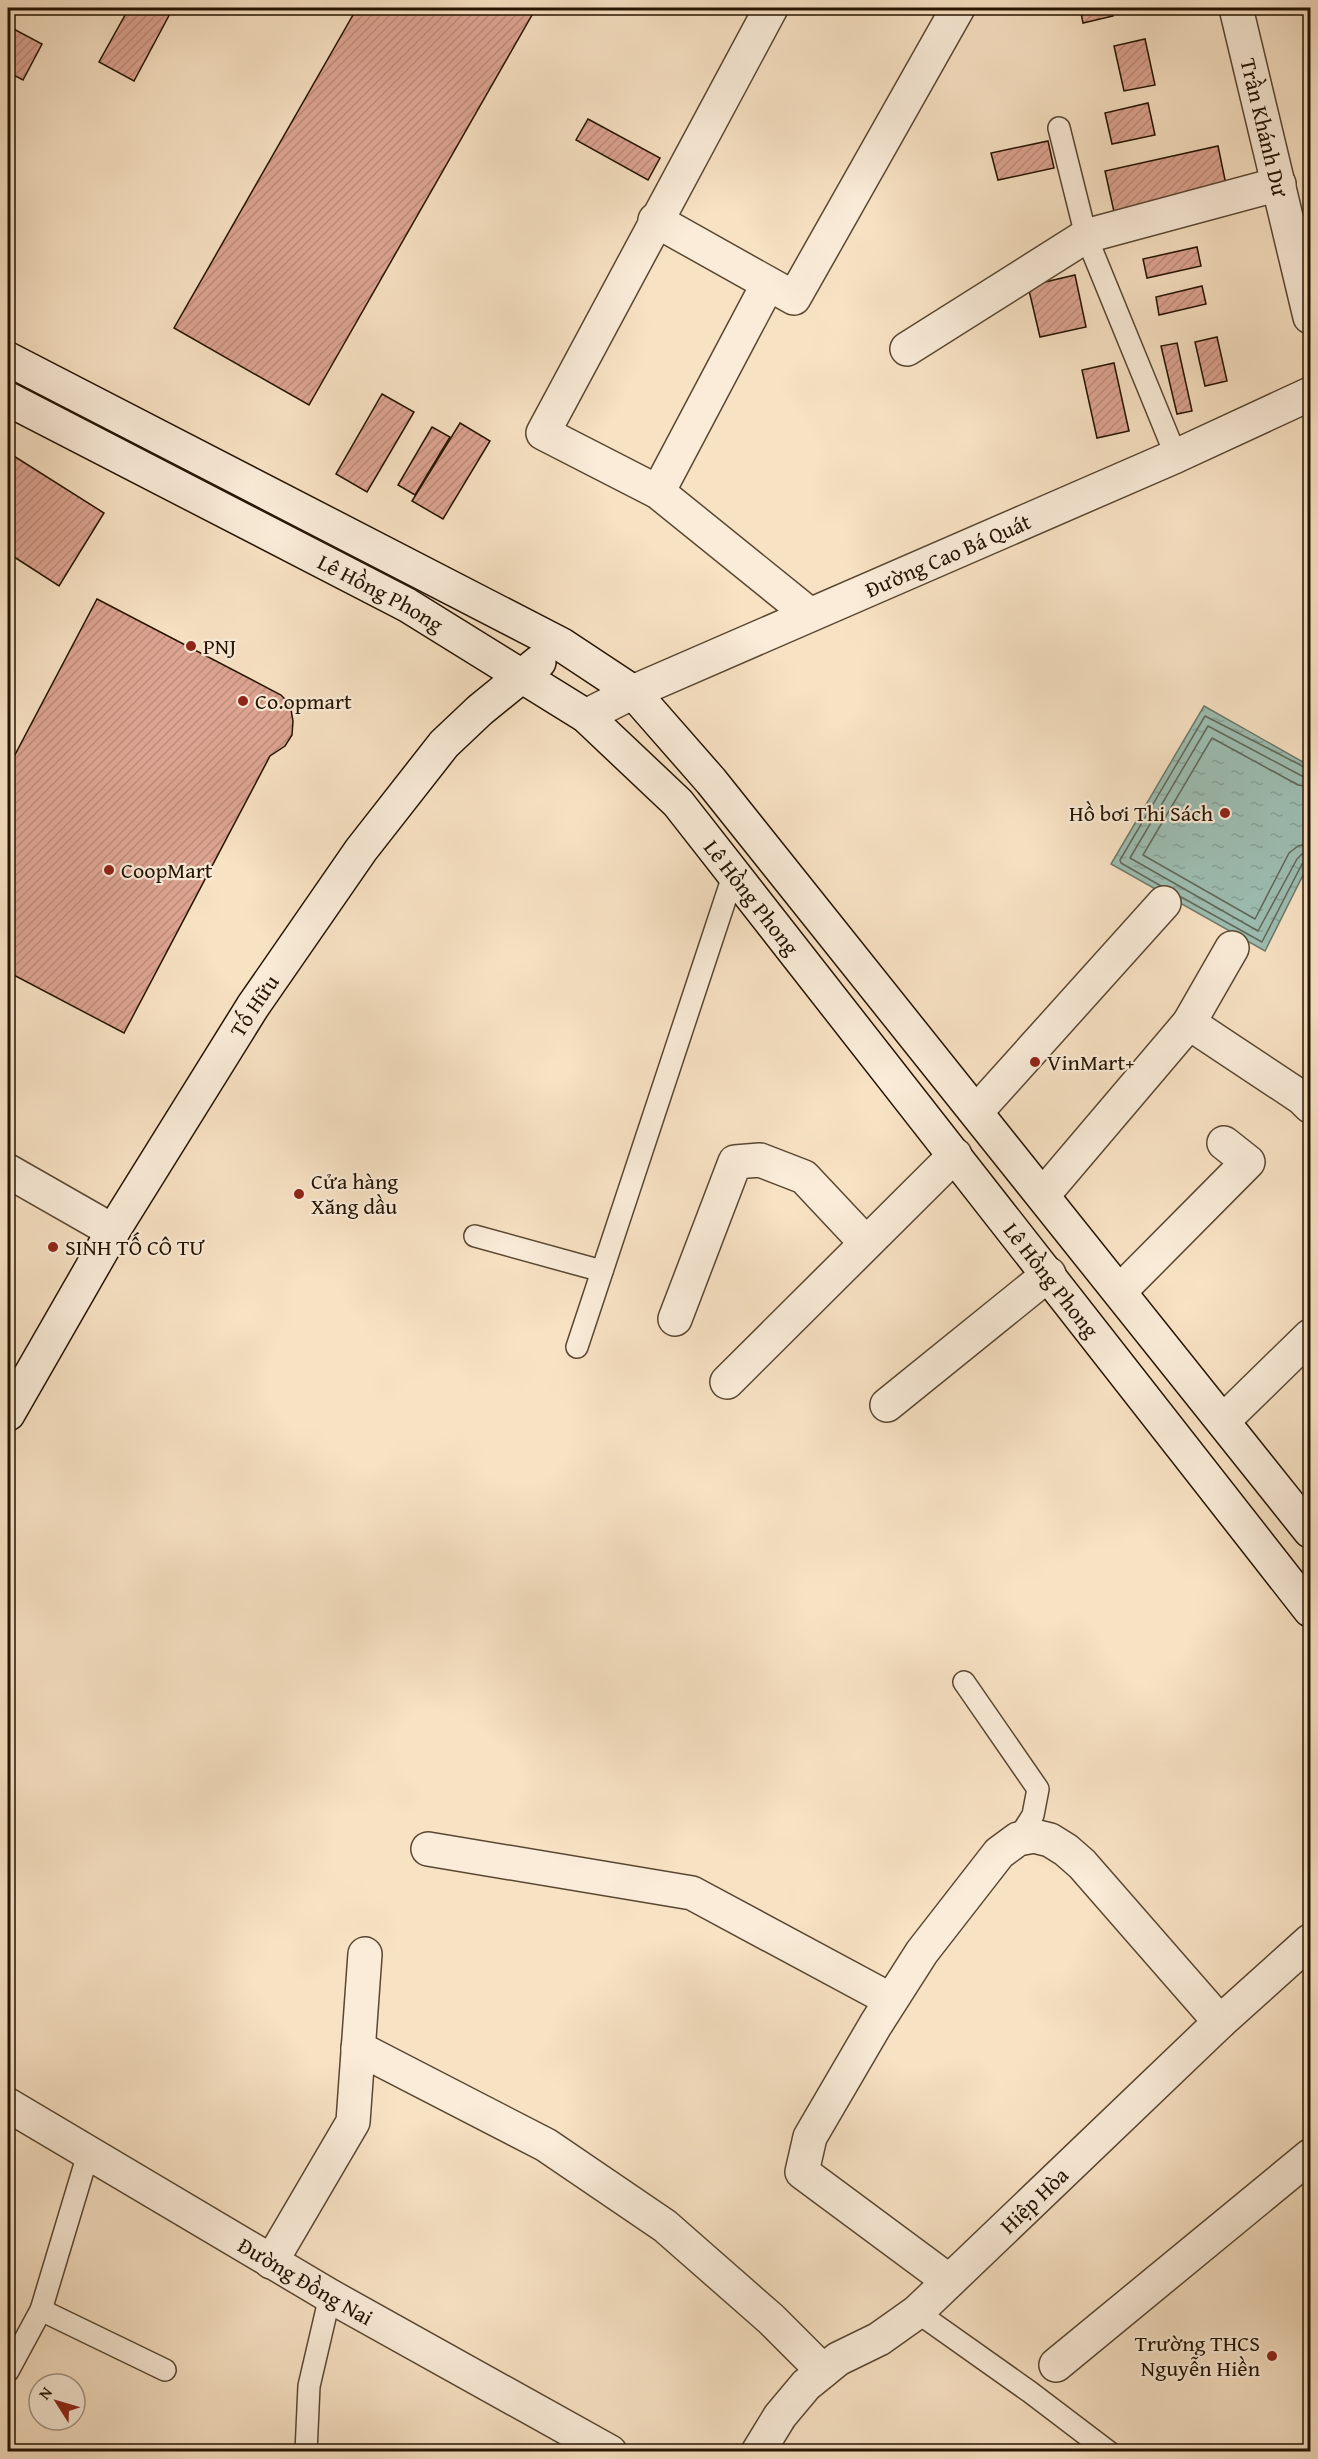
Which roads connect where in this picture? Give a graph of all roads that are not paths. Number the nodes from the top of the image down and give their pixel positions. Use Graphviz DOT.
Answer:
graph roads {
  1 [pos="771,8"];
  2 [pos="958,8"];
  3 [pos="1236,8"];
  4 [pos="1059,128"];
  5 [pos="1279,184"];
  6 [pos="655,220"];
  7 [pos="1086,236"];
  8 [pos="768,284"];
  9 [pos="1311,317"];
  10 [pos="908,349"];
  11 [pos="8,359"];
  12 [pos="1311,394"];
  13 [pos="8,399"];
  14 [pos="1176,456"];
  15 [pos="658,492"];
  16 [pos="808,614"];
  17 [pos="562,645"];
  18 [pos="521,675"];
  19 [pos="633,692"];
  20 [pos="586,716"];
  21 [pos="734,873"];
  22 [pos="1164,903"];
  23 [pos="1232,948"];
  24 [pos="1189,1023"];
  25 [pos="1308,1097"];
  26 [pos="976,1112"];
  27 [pos="1224,1143"];
  28 [pos="955,1155"];
  29 [pos="8,1171"];
  30 [pos="1043,1195"];
  31 [pos="112,1231"];
  32 [pos="475,1236"];
  33 [pos="866,1243"];
  34 [pos="602,1271"];
  35 [pos="1048,1274"];
  36 [pos="1120,1291"];
  37 [pos="675,1319"];
  38 [pos="1311,1335"];
  39 [pos="577,1347"];
  40 [pos="727,1382"];
  41 [pos="887,1405"];
  42 [pos="8,1414"];
  43 [pos="1223,1421"];
  44 [pos="1311,1531"];
  45 [pos="1311,1610"];
  46 [pos="964,1682"];
  47 [pos="1018,1839"];
  48 [pos="428,1848"];
  49 [pos="1311,1941"];
  50 [pos="366,1954"];
  51 [pos="891,2000"];
  52 [pos="1220,2022"];
  53 [pos="358,2048"];
  54 [pos="8,2105"];
  55 [pos="88,2154"];
  56 [pos="1311,2156"];
  57 [pos="271,2262"];
  58 [pos="949,2281"];
  59 [pos="330,2296"];
  60 [pos="41,2310"];
  61 [pos="917,2312"];
  62 [pos="1056,2365"];
  63 [pos="165,2370"];
  64 [pos="8,2371"];
  65 [pos="823,2371"];
  66 [pos="306,2451"];
  67 [pos="610,2451"];
  68 [pos="758,2451"];
  69 [pos="1109,2451"];
  1 -- 6 [label="street"];
  2 -- 8 [label="street"];
  3 -- 5 [label="street, Trần Khánh Dư"];
  4 -- 7 [label="lane"];
  5 -- 7 [label="street"];
  5 -- 9 [label="street, Trần Khánh Dư"];
  6 -- 8 [label="street"];
  6 -- 15 [label="street"];
  7 -- 10 [label="street"];
  7 -- 14 [label="lane"];
  8 -- 15 [label="street"];
  11 -- 17 [label="street, Lê Hồng Phong"];
  12 -- 14 [label="street, Đường Cao Bá Quát"];
  13 -- 18 [label="street, Lê Hồng Phong"];
  14 -- 16 [label="street, Đường Cao Bá Quát"];
  15 -- 16 [label="street"];
  16 -- 19 [label="street, Đường Cao Bá Quát"];
  17 -- 18 [label="street, Tố Hữu"];
  17 -- 19 [label="street, Lê Hồng Phong"];
  18 -- 20 [label="street, Lê Hồng Phong"];
  18 -- 31 [label="street, Tố Hữu"];
  19 -- 20 [label="street, Đường Cao Bá Quát"];
  19 -- 26 [label="street, Lê Hồng Phong"];
  20 -- 21 [label="street, Lê Hồng Phong"];
  21 -- 28 [label="street, Lê Hồng Phong"];
  21 -- 34 [label="lane"];
  22 -- 26 [label="street"];
  23 -- 24 [label="street"];
  24 -- 25 [label="street"];
  24 -- 30 [label="street"];
  26 -- 30 [label="street, Lê Hồng Phong"];
  27 -- 36 [label="street"];
  28 -- 33 [label="street"];
  28 -- 35 [label="street, Lê Hồng Phong"];
  29 -- 31 [label="street"];
  30 -- 36 [label="street, Lê Hồng Phong"];
  31 -- 42 [label="street, Tố Hữu"];
  32 -- 34 [label="lane"];
  33 -- 37 [label="street"];
  33 -- 40 [label="street"];
  34 -- 39 [label="lane"];
  35 -- 41 [label="street"];
  35 -- 45 [label="street, Lê Hồng Phong"];
  36 -- 43 [label="street, Lê Hồng Phong"];
  38 -- 43 [label="street"];
  43 -- 44 [label="street, Lê Hồng Phong"];
  46 -- 47 [label="lane"];
  47 -- 51 [label="street"];
  47 -- 52 [label="street"];
  48 -- 51 [label="street"];
  49 -- 52 [label="street, Hiệp Hòa"];
  50 -- 53 [label="street"];
  51 -- 58 [label="street"];
  52 -- 58 [label="street, Hiệp Hòa"];
  53 -- 57 [label="street"];
  53 -- 65 [label="street"];
  54 -- 55 [label="street, Đường Đồng Nai"];
  55 -- 57 [label="street, Đường Đồng Nai"];
  55 -- 60 [label="lane"];
  56 -- 62 [label="street"];
  57 -- 59 [label="street, Đường Đồng Nai"];
  58 -- 61 [label="street, Hiệp Hòa"];
  59 -- 66 [label="lane"];
  59 -- 67 [label="street, Đường Đồng Nai"];
  60 -- 63 [label="lane"];
  60 -- 64 [label="lane"];
  61 -- 65 [label="street, Hiệp Hòa"];
  61 -- 69 [label="lane"];
  65 -- 68 [label="street, Hiệp Hòa"];
}
